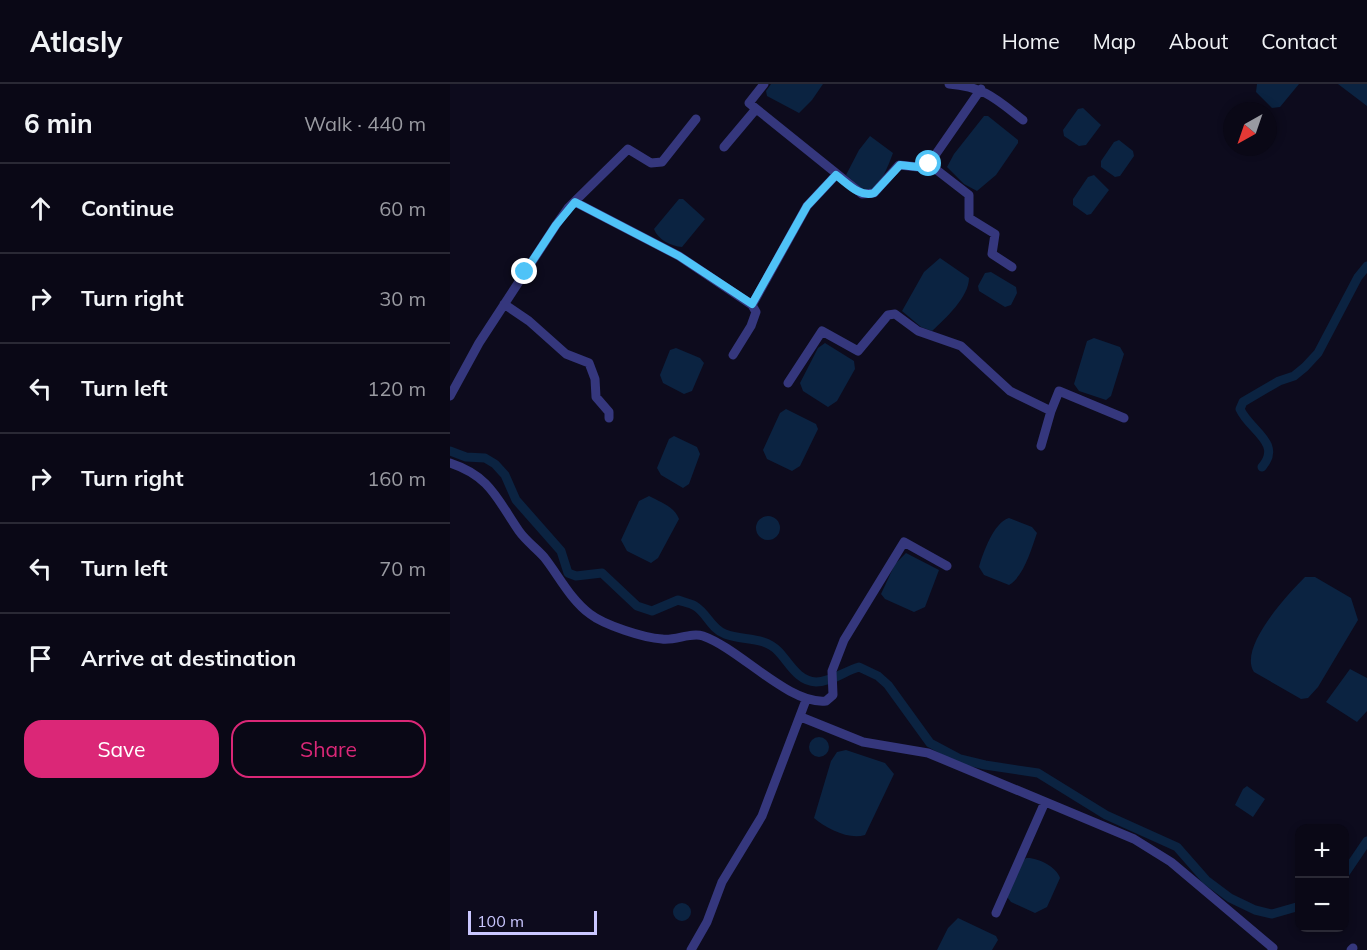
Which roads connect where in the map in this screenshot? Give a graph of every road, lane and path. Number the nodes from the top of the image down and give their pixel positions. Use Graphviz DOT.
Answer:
graph roads {
  1 [pos="764,84"];
  2 [pos="949,84"];
  3 [pos="976,86"];
  4 [pos="756,109"];
  5 [pos="696,119"];
  6 [pos="1023,120"];
  7 [pos="724,147"];
  8 [pos="929,164"];
  9 [pos="836,175"];
  10 [pos="575,202"];
  11 [pos="1012,267"];
  12 [pos="504,304"];
  13 [pos="752,304"];
  14 [pos="733,355"];
  15 [pos="788,383"];
  16 [pos="450,396"];
  17 [pos="1051,411"];
  18 [pos="609,418"];
  19 [pos="1124,418"];
  20 [pos="1041,446"];
  21 [pos="450,463"];
  22 [pos="947,566"];
  23 [pos="806,700"];
  24 [pos="801,717"];
  25 [pos="1045,802"];
  26 [pos="996,913"];
  27 [pos="1274,949"];
  28 [pos="691,950"];
  1 -- 4 [label="street"];
  2 -- 3 [label="street"];
  3 -- 6 [label="street"];
  3 -- 8 [label="street"];
  4 -- 7 [label="street"];
  4 -- 9 [label="street"];
  5 -- 10 [label="street"];
  8 -- 9 [label="street"];
  8 -- 11 [label="street"];
  9 -- 13 [label="street"];
  10 -- 12 [label="street"];
  10 -- 13 [label="street"];
  12 -- 16 [label="street"];
  12 -- 18 [label="street"];
  13 -- 14 [label="street"];
  15 -- 17 [label="street"];
  17 -- 19 [label="street"];
  17 -- 20 [label="street"];
  21 -- 23 [label="street"];
  22 -- 23 [label="street"];
  23 -- 24 [label="street"];
  24 -- 25 [label="street"];
  24 -- 28 [label="street"];
  25 -- 26 [label="street"];
  25 -- 27 [label="street"];
}
